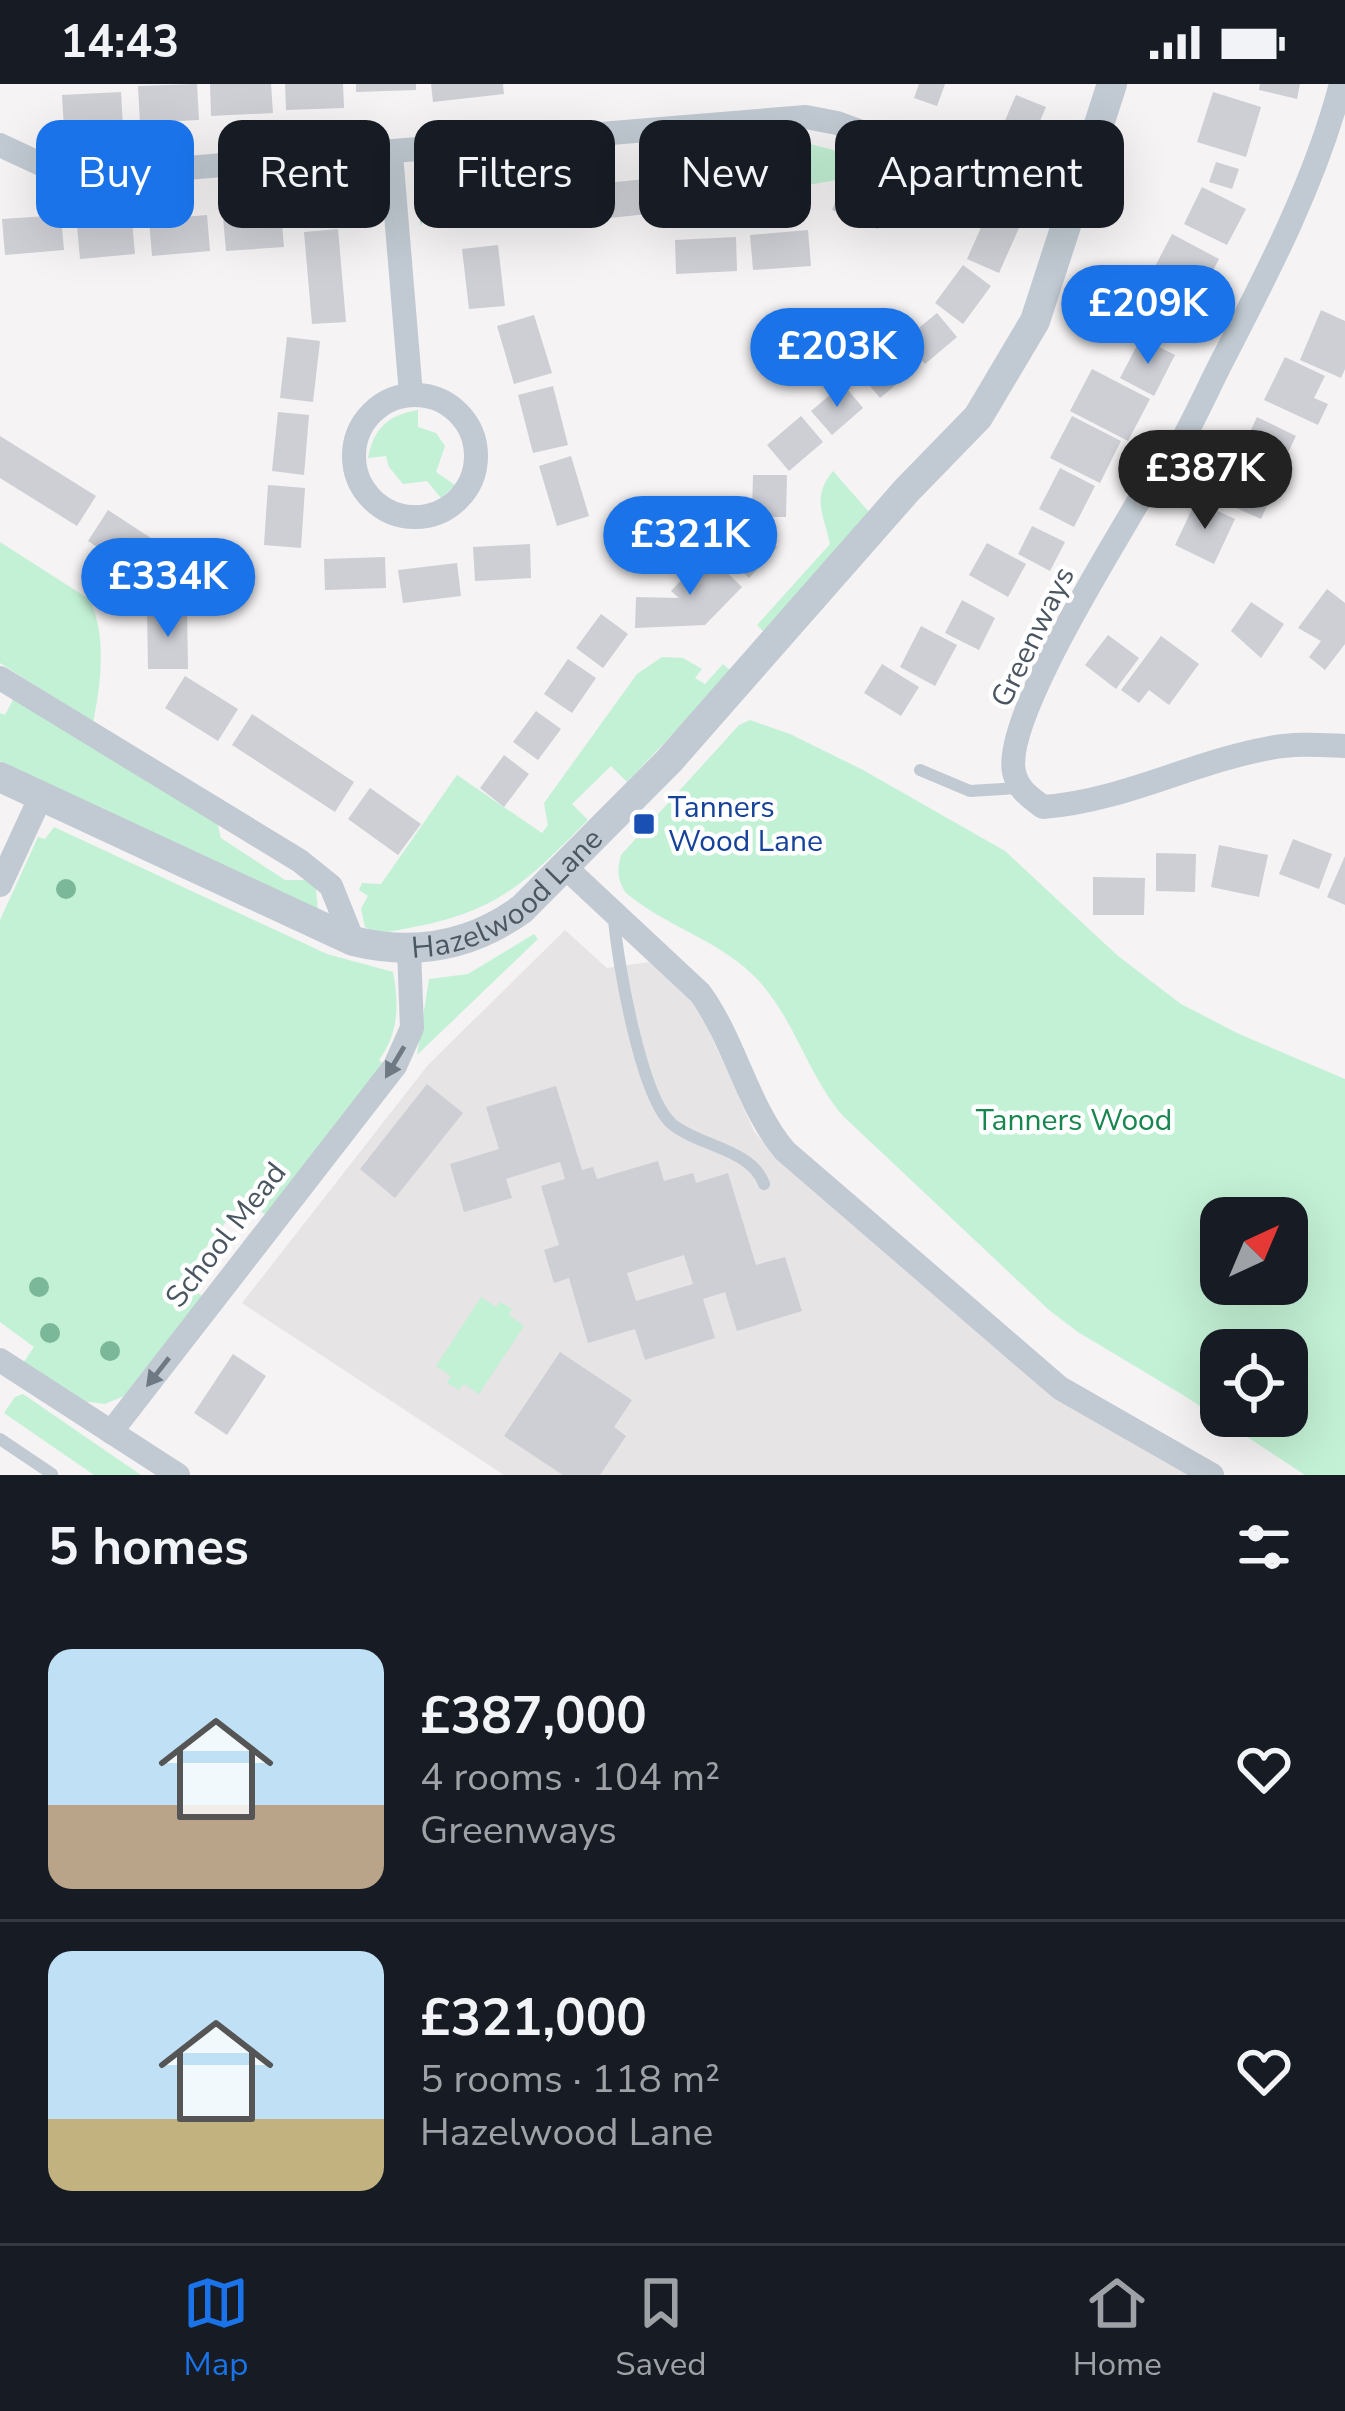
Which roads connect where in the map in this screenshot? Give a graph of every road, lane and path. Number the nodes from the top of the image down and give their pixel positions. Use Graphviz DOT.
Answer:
graph roads {
  1 [pos="1112,84"];
  2 [pos="1340,84"];
  3 [pos="1100,120"];
  4 [pos="835,123"];
  5 [pos="0,145"];
  6 [pos="391,154"];
  7 [pos="1064,228"];
  8 [pos="411,394"];
  9 [pos="0,678"];
  10 [pos="1345,746"];
  11 [pos="920,770"];
  12 [pos="0,777"];
  13 [pos="1019,788"];
  14 [pos="41,796"];
  15 [pos="565,867"];
  16 [pos="0,885"];
  17 [pos="614,916"];
  18 [pos="352,941"];
  19 [pos="409,950"];
  20 [pos="764,1184"];
  21 [pos="0,1360"];
  22 [pos="111,1432"];
  23 [pos="0,1439"];
  24 [pos="52,1474"];
  25 [pos="178,1475"];
  26 [pos="1212,1475"];
  1 -- 3 [label="street, Hazelwood Lane"];
  2 -- 13 [label="street, Greenways"];
  4 -- 6 [label="street"];
  5 -- 6 [label="street"];
  6 -- 8 [label="street"];
  7 -- 15 [label="street, Hazelwood Lane"];
  8 -- 8 [label="street"];
  9 -- 18 [label="street"];
  10 -- 13 [label="street"];
  11 -- 13 [label="lane"];
  12 -- 14 [label="street, Hazelwood Lane"];
  14 -- 16 [label="street"];
  14 -- 18 [label="street, Hazelwood Lane"];
  15 -- 17 [label="street"];
  15 -- 19 [label="street, Hazelwood Lane"];
  17 -- 20 [label="lane"];
  17 -- 26 [label="street"];
  18 -- 19 [label="street, Hazelwood Lane"];
  19 -- 22 [label="street, School Mead, one-way"];
  21 -- 22 [label="street"];
  22 -- 25 [label="street"];
  23 -- 24 [label="lane"];
}
